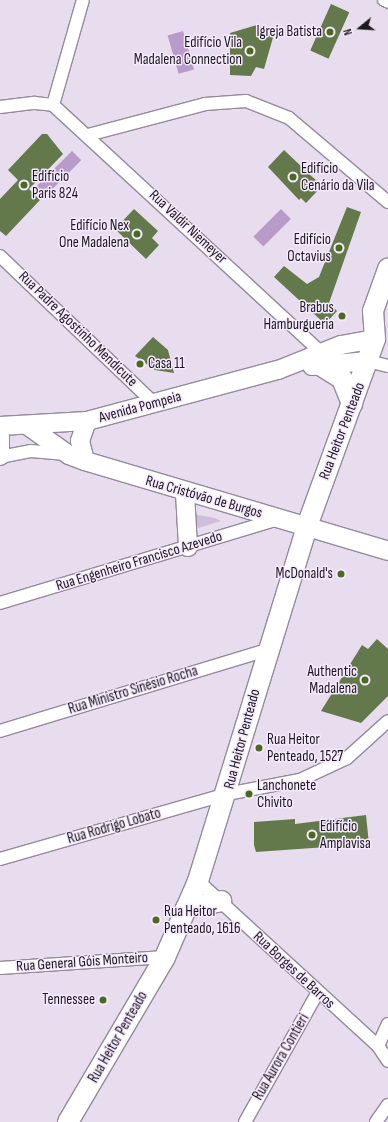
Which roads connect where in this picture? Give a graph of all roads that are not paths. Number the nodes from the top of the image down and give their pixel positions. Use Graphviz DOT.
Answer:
graph roads {
  1 [pos="84,0"];
  2 [pos="384,0"];
  3 [pos="388,2"];
  4 [pos="53,106"];
  5 [pos="0,107"];
  6 [pos="88,135"];
  7 [pos="388,202"];
  8 [pos="0,256"];
  9 [pos="388,269"];
  10 [pos="382,333"];
  11 [pos="320,359"];
  12 [pos="368,361"];
  13 [pos="388,366"];
  14 [pos="154,403"];
  15 [pos="352,404"];
  16 [pos="87,421"];
  17 [pos="0,426"];
  18 [pos="28,426"];
  19 [pos="0,437"];
  20 [pos="0,457"];
  21 [pos="77,458"];
  22 [pos="185,493"];
  23 [pos="278,519"];
  24 [pos="307,526"];
  25 [pos="188,547"];
  26 [pos="388,551"];
  27 [pos="0,603"];
  28 [pos="266,650"];
  29 [pos="388,721"];
  30 [pos="0,731"];
  31 [pos="227,794"];
  32 [pos="0,859"];
  33 [pos="198,881"];
  34 [pos="221,901"];
  35 [pos="186,908"];
  36 [pos="164,957"];
  37 [pos="0,968"];
  38 [pos="318,992"];
  39 [pos="388,1024"];
  40 [pos="378,1046"];
  41 [pos="388,1061"];
  42 [pos="388,1105"];
  43 [pos="68,1122"];
  44 [pos="245,1122"];
  45 [pos="376,1122"];
  1 -- 4 [label="street"];
  2 -- 3 [label="street"];
  4 -- 5 [label="street"];
  4 -- 6 [label="street, Rua Valdir Niemeyer"];
  6 -- 7 [label="street"];
  6 -- 11 [label="street, Rua Valdir Niemeyer"];
  8 -- 14 [label="street, Rua Padre Agostinho Mendicute"];
  9 -- 10 [label="main road, Rua Heitor Penteado"];
  10 -- 11 [label="main road, Avenida Pompeia"];
  10 -- 12 [label="main road, Rua Heitor Penteado"];
  11 -- 12 [label="main road, Avenida Pompeia"];
  11 -- 14 [label="main road, Avenida Pompeia"];
  11 -- 15 [label="main road"];
  12 -- 13 [label="street"];
  12 -- 15 [label="main road, Rua Heitor Penteado"];
  14 -- 16 [label="main road, Avenida Pompeia"];
  15 -- 24 [label="main road, Rua Heitor Penteado"];
  16 -- 18 [label="main road, Avenida Pompeia"];
  16 -- 21 [label="main road"];
  17 -- 18 [label="main road, Avenida Pompeia"];
  18 -- 21 [label="main road, Rua Cristóvão de Burgos"];
  19 -- 20 [label="main road"];
  20 -- 21 [label="street"];
  21 -- 22 [label="main road, Rua Cristóvão de Burgos"];
  22 -- 23 [label="main road, Rua Cristóvão de Burgos"];
  22 -- 25 [label="main road"];
  23 -- 24 [label="main road, Rua Cristóvão de Burgos"];
  23 -- 25 [label="street, Rua Engenheiro Francisco Azevedo"];
  24 -- 26 [label="main road, Rua Cristóvão de Burgos"];
  24 -- 28 [label="main road, Rua Heitor Penteado"];
  25 -- 27 [label="street, Rua Engenheiro Francisco Azevedo"];
  28 -- 30 [label="street, Rua Ministro Sinésio Rocha"];
  28 -- 31 [label="main road, Rua Heitor Penteado"];
  29 -- 31 [label="street, Rua Rodrigo Lobato"];
  31 -- 32 [label="street, Rua Rodrigo Lobato"];
  31 -- 33 [label="main road, Rua Heitor Penteado"];
  33 -- 34 [label="street, Rua Borges de Barros"];
  33 -- 35 [label="main road, Rua Heitor Penteado"];
  34 -- 35 [label="main road"];
  34 -- 38 [label="street, Rua Borges de Barros"];
  35 -- 36 [label="main road, Rua Heitor Penteado"];
  36 -- 37 [label="street, Rua General Góis Monteiro"];
  36 -- 43 [label="main road, Rua Heitor Penteado"];
  38 -- 40 [label="street, Rua Borges de Barros"];
  38 -- 44 [label="street, Rua Aurora Contieri"];
  39 -- 40 [label="street"];
  40 -- 41 [label="street, Rua Borges de Barros"];
  42 -- 45 [label="street"];
}
